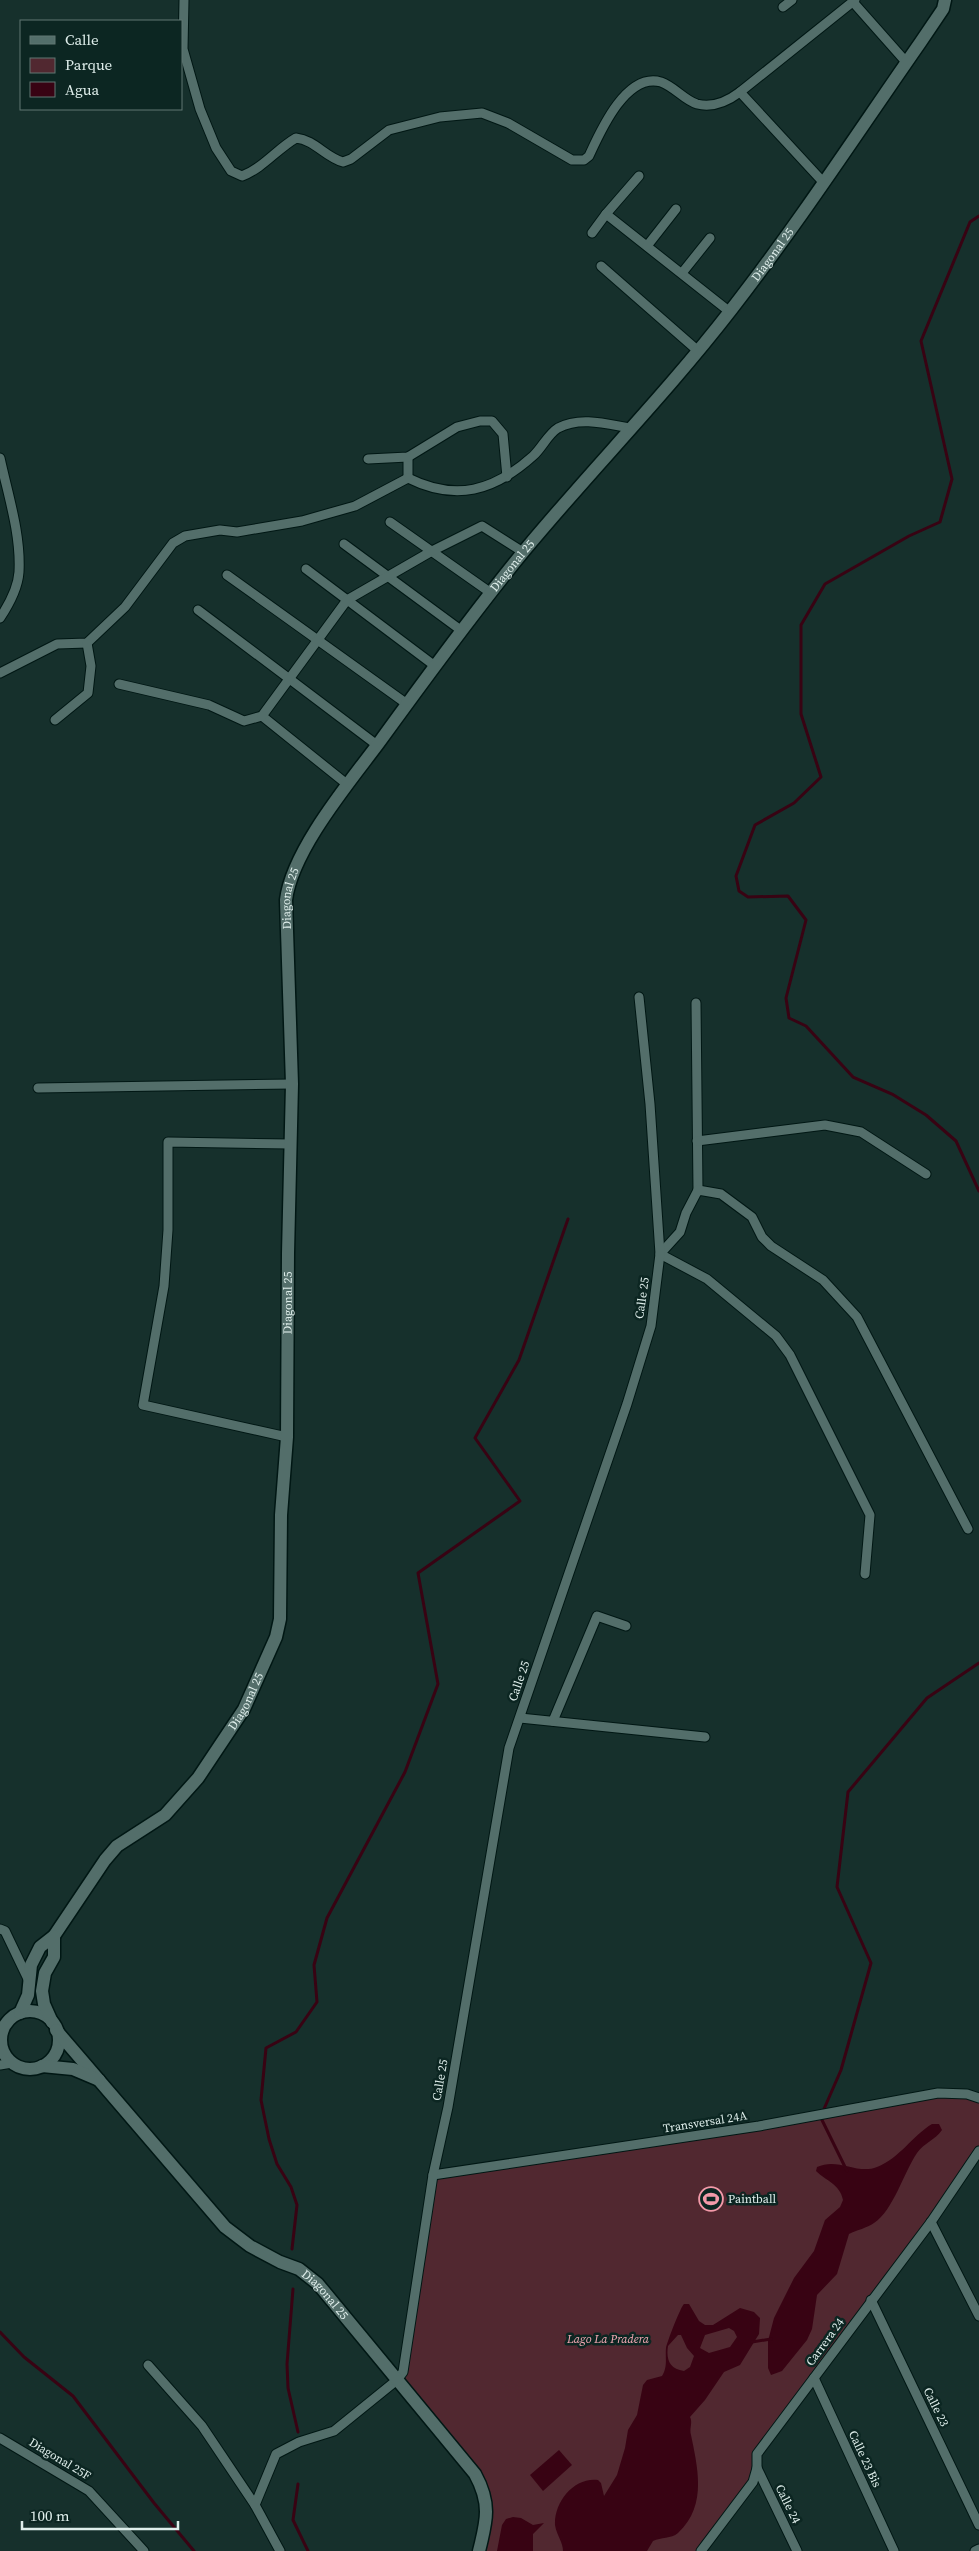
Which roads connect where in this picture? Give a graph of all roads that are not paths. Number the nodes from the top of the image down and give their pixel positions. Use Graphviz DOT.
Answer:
graph roads {
  1 [pos="184,0"];
  2 [pos="792,0"];
  3 [pos="945,0"];
  4 [pos="854,1"];
  5 [pos="783,7"];
  6 [pos="907,63"];
  7 [pos="740,92"];
  8 [pos="639,176"];
  9 [pos="824,183"];
  10 [pos="676,209"];
  11 [pos="606,214"];
  12 [pos="592,233"];
  13 [pos="710,238"];
  14 [pos="647,246"];
  15 [pos="601,266"];
  16 [pos="682,273"];
  17 [pos="730,312"];
  18 [pos="697,350"];
  19 [pos="629,428"];
  20 [pos="408,457"];
  21 [pos="0,458"];
  22 [pos="368,459"];
  23 [pos="507,477"];
  24 [pos="408,478"];
  25 [pos="390,522"];
  26 [pos="344,544"];
  27 [pos="432,551"];
  28 [pos="523,552"];
  29 [pos="306,568"];
  30 [pos="227,575"];
  31 [pos="389,576"];
  32 [pos="491,593"];
  33 [pos="347,600"];
  34 [pos="198,610"];
  35 [pos="0,618"];
  36 [pos="462,631"];
  37 [pos="318,640"];
  38 [pos="87,644"];
  39 [pos="435,666"];
  40 [pos="0,673"];
  41 [pos="290,677"];
  42 [pos="120,684"];
  43 [pos="407,704"];
  44 [pos="262,716"];
  45 [pos="55,720"];
  46 [pos="377,745"];
  47 [pos="348,785"];
  48 [pos="639,997"];
  49 [pos="696,1002"];
  50 [pos="292,1084"];
  51 [pos="38,1088"];
  52 [pos="697,1141"];
  53 [pos="290,1144"];
  54 [pos="926,1174"];
  55 [pos="698,1190"];
  56 [pos="660,1254"];
  57 [pos="287,1438"];
  58 [pos="968,1529"];
  59 [pos="865,1574"];
  60 [pos="626,1626"];
  61 [pos="520,1718"];
  62 [pos="553,1721"];
  63 [pos="705,1737"];
  64 [pos="0,1929"];
  65 [pos="54,1936"];
  66 [pos="30,1981"];
  67 [pos="44,2004"];
  68 [pos="20,2013"];
  69 [pos="54,2026"];
  70 [pos="0,2039"];
  71 [pos="6,2064"];
  72 [pos="42,2066"];
  73 [pos="102,2081"];
  74 [pos="979,2098"];
  75 [pos="979,2152"];
  76 [pos="433,2175"];
  77 [pos="930,2222"];
  78 [pos="871,2300"];
  79 [pos="979,2316"];
  80 [pos="148,2365"];
  81 [pos="814,2378"];
  82 [pos="397,2380"];
  83 [pos="0,2438"];
  84 [pos="756,2468"];
  85 [pos="255,2505"];
  86 [pos="979,2525"];
  87 [pos="979,2549"];
  88 [pos="144,2551"];
  89 [pos="280,2551"];
  90 [pos="479,2551"];
  91 [pos="701,2551"];
  92 [pos="797,2551"];
  93 [pos="894,2551"];
  94 [pos="976,2551"];
  1 -- 7 [label="street"];
  2 -- 5 [label="street"];
  3 -- 6 [label="street, Diagonal 25"];
  4 -- 6 [label="street"];
  4 -- 7 [label="street"];
  6 -- 9 [label="street, Diagonal 25"];
  7 -- 9 [label="street"];
  8 -- 11 [label="street"];
  9 -- 17 [label="street, Diagonal 25"];
  10 -- 14 [label="street"];
  11 -- 12 [label="street"];
  11 -- 14 [label="street"];
  13 -- 16 [label="street"];
  14 -- 16 [label="street"];
  15 -- 18 [label="street"];
  16 -- 17 [label="street"];
  17 -- 18 [label="street, Diagonal 25"];
  18 -- 19 [label="street, Diagonal 25"];
  19 -- 23 [label="street"];
  19 -- 28 [label="street, Diagonal 25"];
  20 -- 22 [label="street"];
  20 -- 23 [label="street"];
  20 -- 24 [label="street"];
  21 -- 35 [label="street"];
  23 -- 24 [label="street"];
  24 -- 38 [label="street"];
  25 -- 27 [label="street"];
  26 -- 31 [label="street"];
  27 -- 28 [label="street"];
  27 -- 31 [label="street"];
  27 -- 32 [label="street"];
  28 -- 32 [label="street, Diagonal 25"];
  29 -- 33 [label="street"];
  30 -- 37 [label="street"];
  31 -- 33 [label="street"];
  31 -- 36 [label="street"];
  32 -- 36 [label="street, Diagonal 25"];
  33 -- 37 [label="street"];
  33 -- 39 [label="street"];
  34 -- 41 [label="street"];
  36 -- 39 [label="street, Diagonal 25"];
  37 -- 41 [label="street"];
  37 -- 43 [label="street"];
  38 -- 40 [label="street"];
  38 -- 45 [label="street"];
  39 -- 43 [label="street, Diagonal 25"];
  41 -- 44 [label="street"];
  41 -- 46 [label="street"];
  42 -- 44 [label="street"];
  43 -- 46 [label="street, Diagonal 25"];
  44 -- 47 [label="street"];
  46 -- 47 [label="street, Diagonal 25"];
  47 -- 50 [label="street, Diagonal 25"];
  48 -- 56 [label="street, Calle 25"];
  49 -- 52 [label="street"];
  50 -- 51 [label="street"];
  50 -- 53 [label="street, Diagonal 25"];
  52 -- 54 [label="street"];
  52 -- 55 [label="street"];
  53 -- 57 [label="street, Diagonal 25"];
  53 -- 57 [label="street"];
  55 -- 56 [label="street"];
  55 -- 58 [label="street"];
  56 -- 59 [label="street"];
  56 -- 61 [label="street, Calle 25"];
  57 -- 65 [label="street, Diagonal 25"];
  60 -- 62 [label="street"];
  61 -- 62 [label="street"];
  61 -- 76 [label="street, Calle 25"];
  62 -- 63 [label="street"];
  64 -- 66 [label="street"];
  65 -- 66 [label="street, Diagonal 25"];
  65 -- 67 [label="street, Diagonal 25"];
  66 -- 67 [label="street"];
  66 -- 68 [label="street, Diagonal 25"];
  67 -- 69 [label="street, Diagonal 25"];
  68 -- 69 [label="street"];
  68 -- 70 [label="street"];
  69 -- 72 [label="street"];
  69 -- 73 [label="street, Diagonal 25"];
  70 -- 71 [label="street"];
  71 -- 72 [label="street"];
  72 -- 73 [label="street, Diagonal 25"];
  73 -- 82 [label="street, Diagonal 25"];
  74 -- 76 [label="street, Transversal 24A"];
  75 -- 77 [label="street, Carrera 24"];
  76 -- 82 [label="street, Calle 25"];
  77 -- 78 [label="street, Carrera 24"];
  77 -- 79 [label="street"];
  78 -- 81 [label="street, Carrera 24"];
  78 -- 86 [label="street, Calle 23"];
  80 -- 85 [label="street"];
  81 -- 84 [label="street, Carrera 24"];
  81 -- 93 [label="street, Calle 23 Bis"];
  82 -- 85 [label="street"];
  82 -- 90 [label="street, Diagonal 25"];
  83 -- 88 [label="street, Diagonal 25F"];
  84 -- 91 [label="street, Carrera 24"];
  84 -- 92 [label="street, Calle 24"];
  85 -- 89 [label="street"];
  87 -- 94 [label="street"];
}
